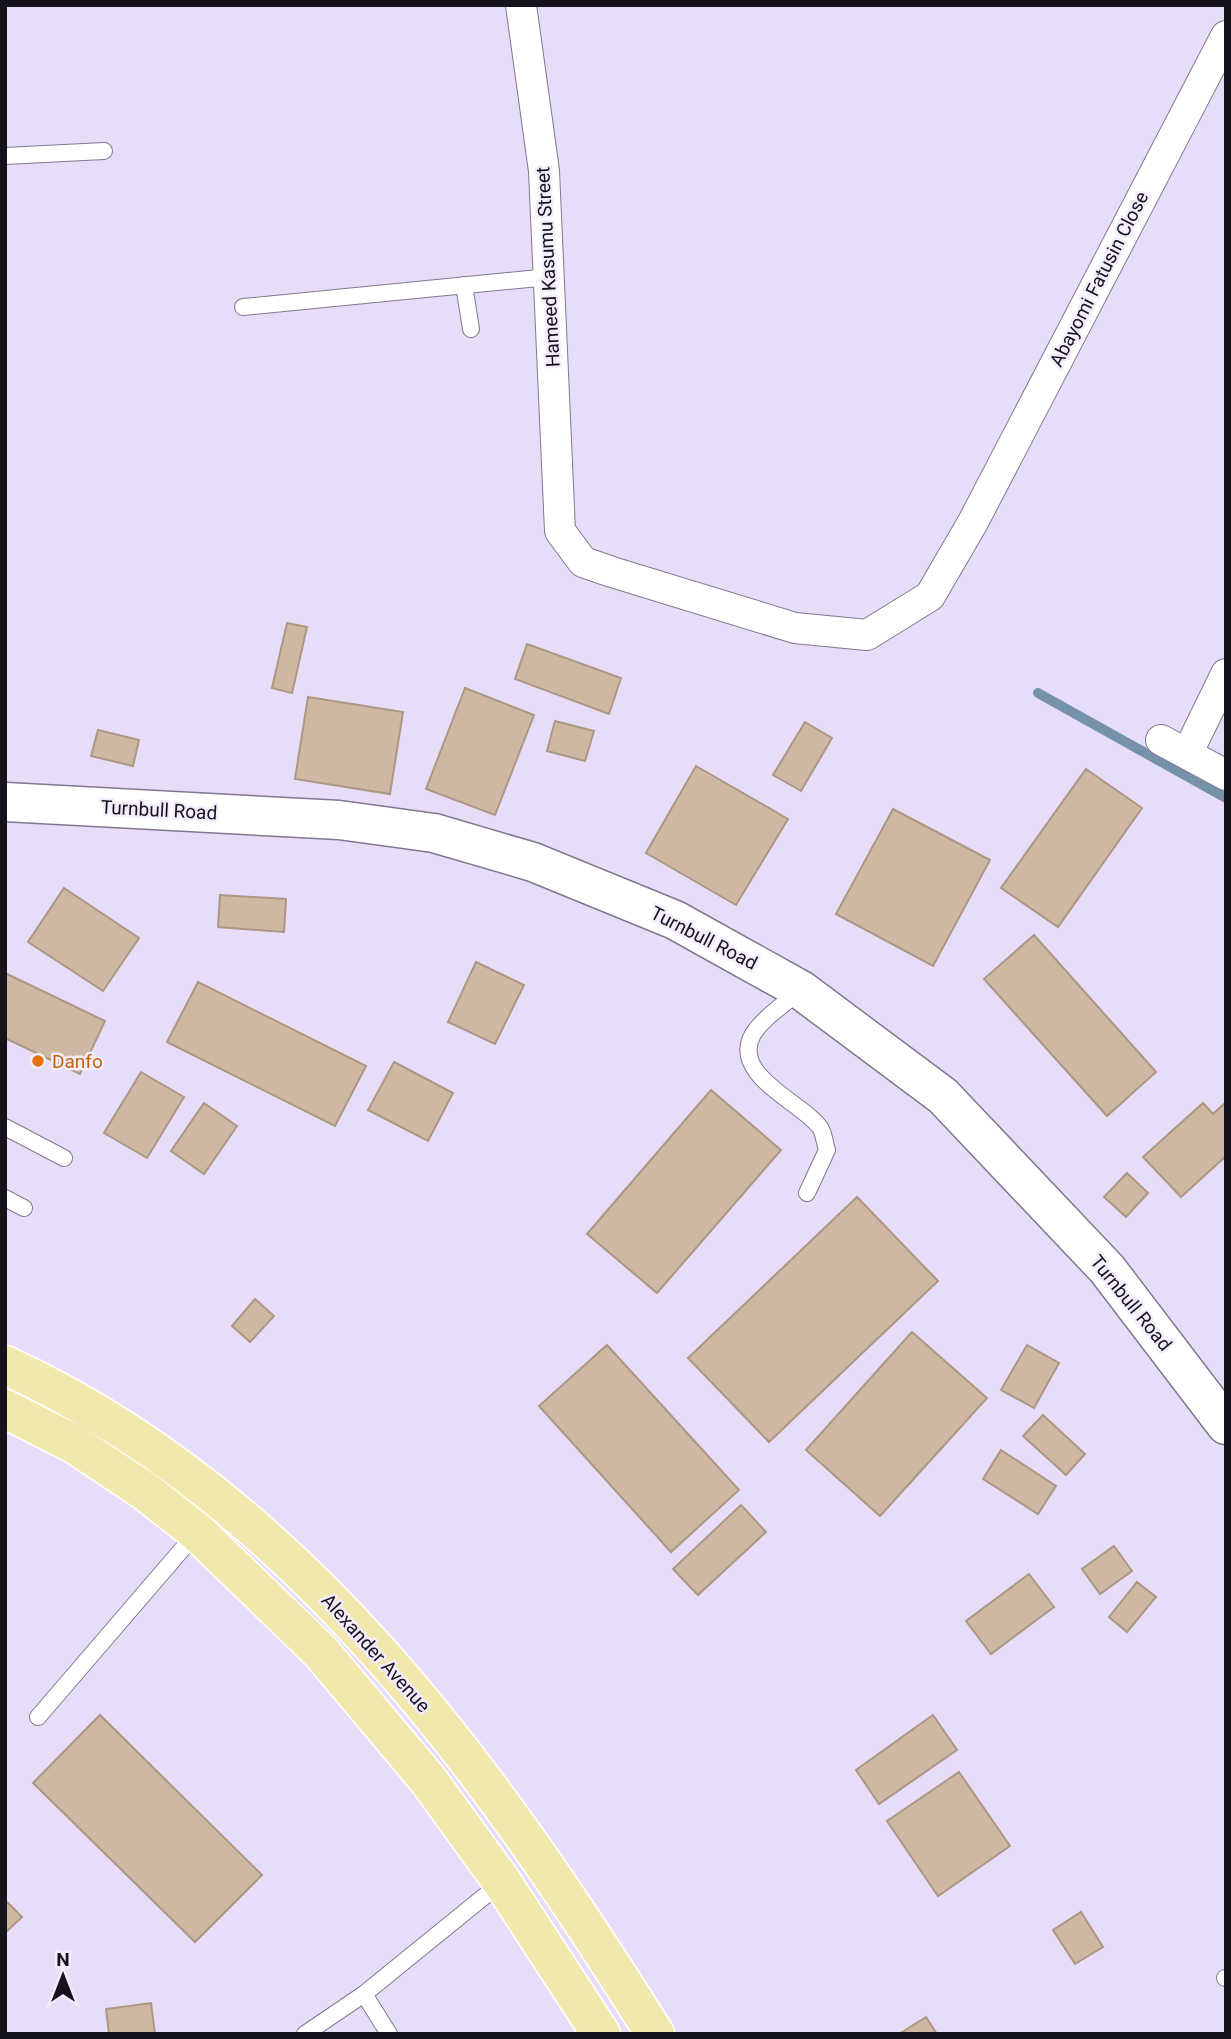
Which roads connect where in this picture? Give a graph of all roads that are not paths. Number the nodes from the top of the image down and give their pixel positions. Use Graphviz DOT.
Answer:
graph roads {
  1 [pos="521,5"];
  2 [pos="1226,36"];
  3 [pos="104,151"];
  4 [pos="5,156"];
  5 [pos="549,277"];
  6 [pos="464,285"];
  7 [pos="243,307"];
  8 [pos="471,330"];
  9 [pos="560,531"];
  10 [pos="1226,674"];
  11 [pos="1226,775"];
  12 [pos="5,802"];
  13 [pos="801,990"];
  14 [pos="5,1127"];
  15 [pos="64,1158"];
  16 [pos="807,1193"];
  17 [pos="5,1198"];
  18 [pos="24,1208"];
  19 [pos="5,1365"];
  20 [pos="5,1409"];
  21 [pos="1226,1425"];
  22 [pos="197,1532"];
  23 [pos="38,1717"];
  24 [pos="502,1882"];
  25 [pos="364,1994"];
  26 [pos="305,2034"];
  27 [pos="389,2034"];
  28 [pos="601,2034"];
  29 [pos="655,2034"];
  1 -- 5 [label="street, Hameed Kasumu Street"];
  2 -- 9 [label="street, Abayomi Fatusin Close"];
  3 -- 4 [label="lane"];
  5 -- 6 [label="lane"];
  5 -- 9 [label="street, Hameed Kasumu Street"];
  6 -- 7 [label="lane"];
  6 -- 8 [label="lane"];
  10 -- 11 [label="street"];
  12 -- 13 [label="street, Turnbull Road"];
  13 -- 16 [label="lane"];
  13 -- 21 [label="street, Turnbull Road"];
  14 -- 15 [label="lane"];
  17 -- 18 [label="lane"];
  19 -- 29 [label="main road, Alexander Avenue"];
  20 -- 22 [label="main road, Alexander Avenue"];
  22 -- 23 [label="lane"];
  22 -- 24 [label="main road, Alexander Avenue"];
  24 -- 25 [label="lane"];
  24 -- 28 [label="main road, Alexander Avenue"];
  25 -- 26 [label="lane"];
  25 -- 27 [label="lane"];
}
